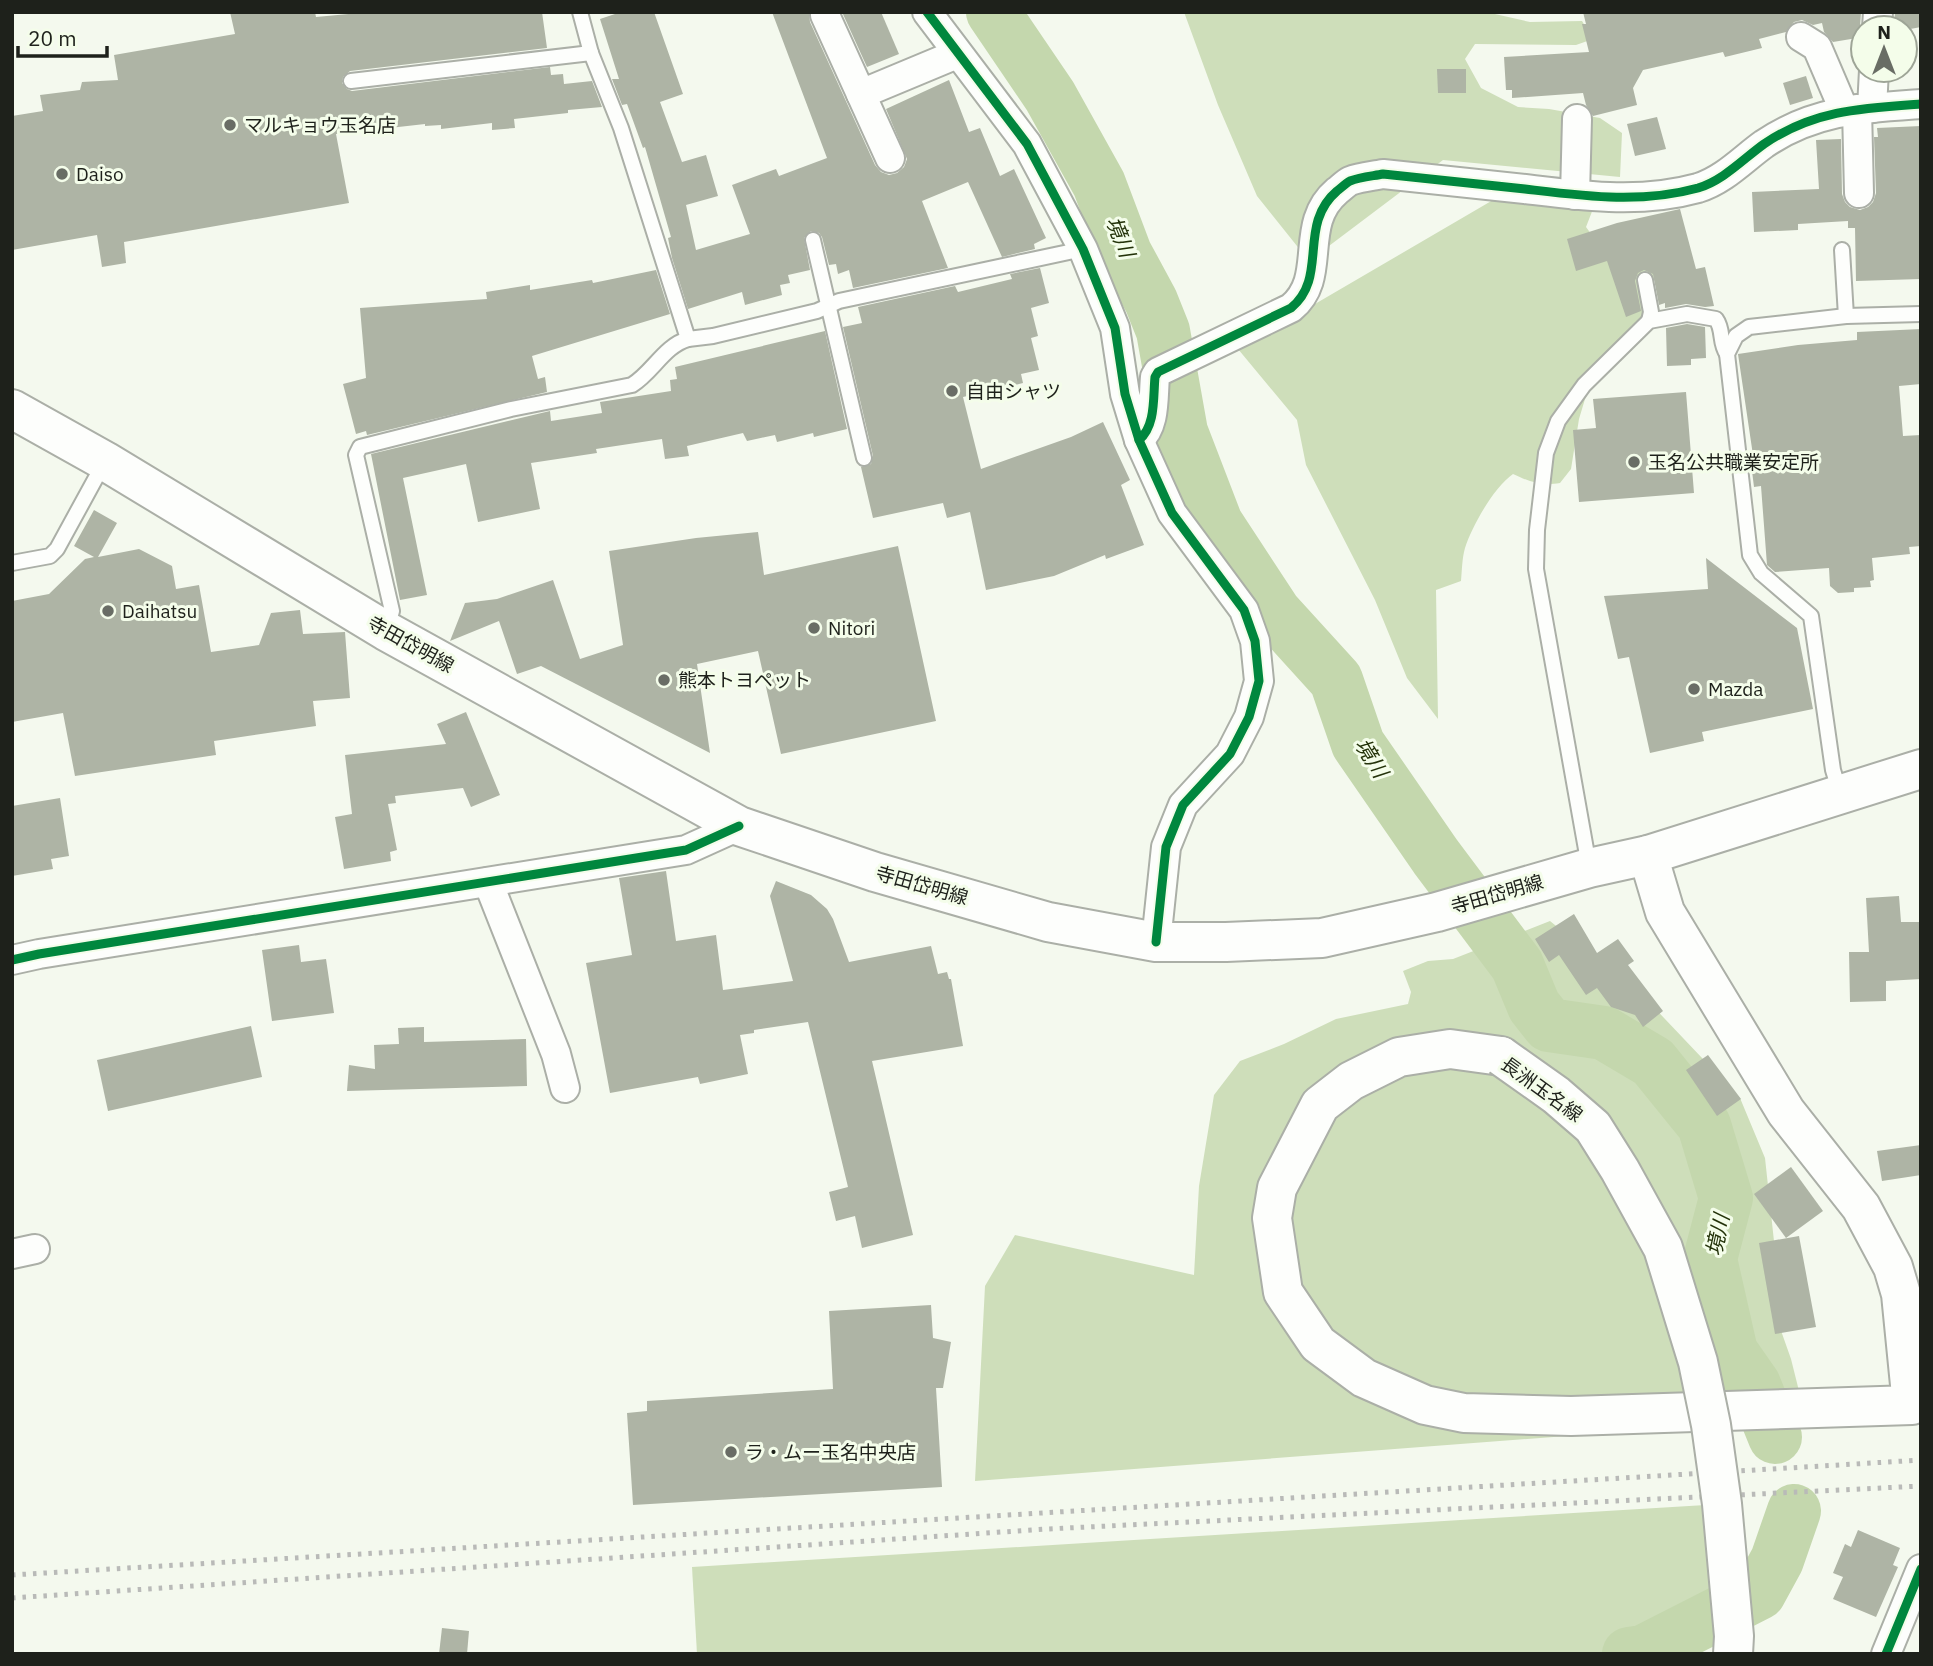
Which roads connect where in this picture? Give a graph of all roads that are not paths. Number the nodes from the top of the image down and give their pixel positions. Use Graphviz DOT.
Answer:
graph roads {
  1 [pos="580,12"];
  2 [pos="927,12"];
  3 [pos="825,15"];
  4 [pos="1801,37"];
  5 [pos="591,53"];
  6 [pos="957,54"];
  7 [pos="351,81"];
  8 [pos="1868,84"];
  9 [pos="861,94"];
  10 [pos="1921,104"];
  11 [pos="1858,109"];
  12 [pos="1577,119"];
  13 [pos="890,159"];
  14 [pos="1858,193"];
  15 [pos="1575,195"];
  16 [pos="813,240"];
  17 [pos="1083,249"];
  18 [pos="1842,250"];
  19 [pos="1645,280"];
  20 [pos="829,306"];
  21 [pos="1921,314"];
  22 [pos="1846,316"];
  23 [pos="1649,321"];
  24 [pos="688,339"];
  25 [pos="1727,354"];
  26 [pos="12,409"];
  27 [pos="1139,440"];
  28 [pos="864,458"];
  29 [pos="105,461"];
  30 [pos="12,563"];
  31 [pos="386,631"];
  32 [pos="1921,769"];
  33 [pos="1840,795"];
  34 [pos="739,826"];
  35 [pos="1648,855"];
  36 [pos="1589,868"];
  37 [pos="488,882"];
  38 [pos="1156,942"];
  39 [pos="12,960"];
  40 [pos="565,1088"];
  41 [pos="1911,1289"];
  42 [pos="1919,1578"];
  43 [pos="1733,1654"];
  44 [pos="1886,1654"];
  1 -- 5 [label="lane"];
  2 -- 6 [label="street"];
  3 -- 9 [label="street"];
  4 -- 11 [label="street"];
  5 -- 7 [label="lane"];
  5 -- 24 [label="lane"];
  6 -- 9 [label="street"];
  6 -- 17 [label="street"];
  8 -- 11 [label="street"];
  9 -- 13 [label="street"];
  10 -- 11 [label="street"];
  11 -- 14 [label="street"];
  11 -- 15 [label="street"];
  12 -- 15 [label="street"];
  15 -- 27 [label="street"];
  16 -- 20 [label="lane"];
  17 -- 20 [label="lane"];
  17 -- 27 [label="street"];
  18 -- 22 [label="lane"];
  19 -- 23 [label="lane"];
  20 -- 24 [label="lane"];
  20 -- 28 [label="lane"];
  21 -- 22 [label="lane"];
  22 -- 25 [label="lane"];
  23 -- 25 [label="lane"];
  23 -- 36 [label="lane"];
  24 -- 31 [label="lane"];
  25 -- 33 [label="lane"];
  26 -- 29 [label="main road, 寺田岱明線"];
  27 -- 38 [label="street"];
  29 -- 30 [label="lane"];
  29 -- 31 [label="main road, 寺田岱明線"];
  31 -- 34 [label="main road, 寺田岱明線"];
  32 -- 33 [label="main road, 寺田岱明線"];
  33 -- 35 [label="main road, 寺田岱明線"];
  34 -- 37 [label="street"];
  34 -- 38 [label="main road, 寺田岱明線"];
  35 -- 36 [label="main road, 寺田岱明線"];
  35 -- 41 [label="main road, 長洲玉名線"];
  36 -- 38 [label="main road, 寺田岱明線"];
  37 -- 39 [label="street"];
  37 -- 40 [label="street"];
  41 -- 43 [label="main road, 長洲玉名線, bridge"];
  42 -- 44 [label="street"];
}
